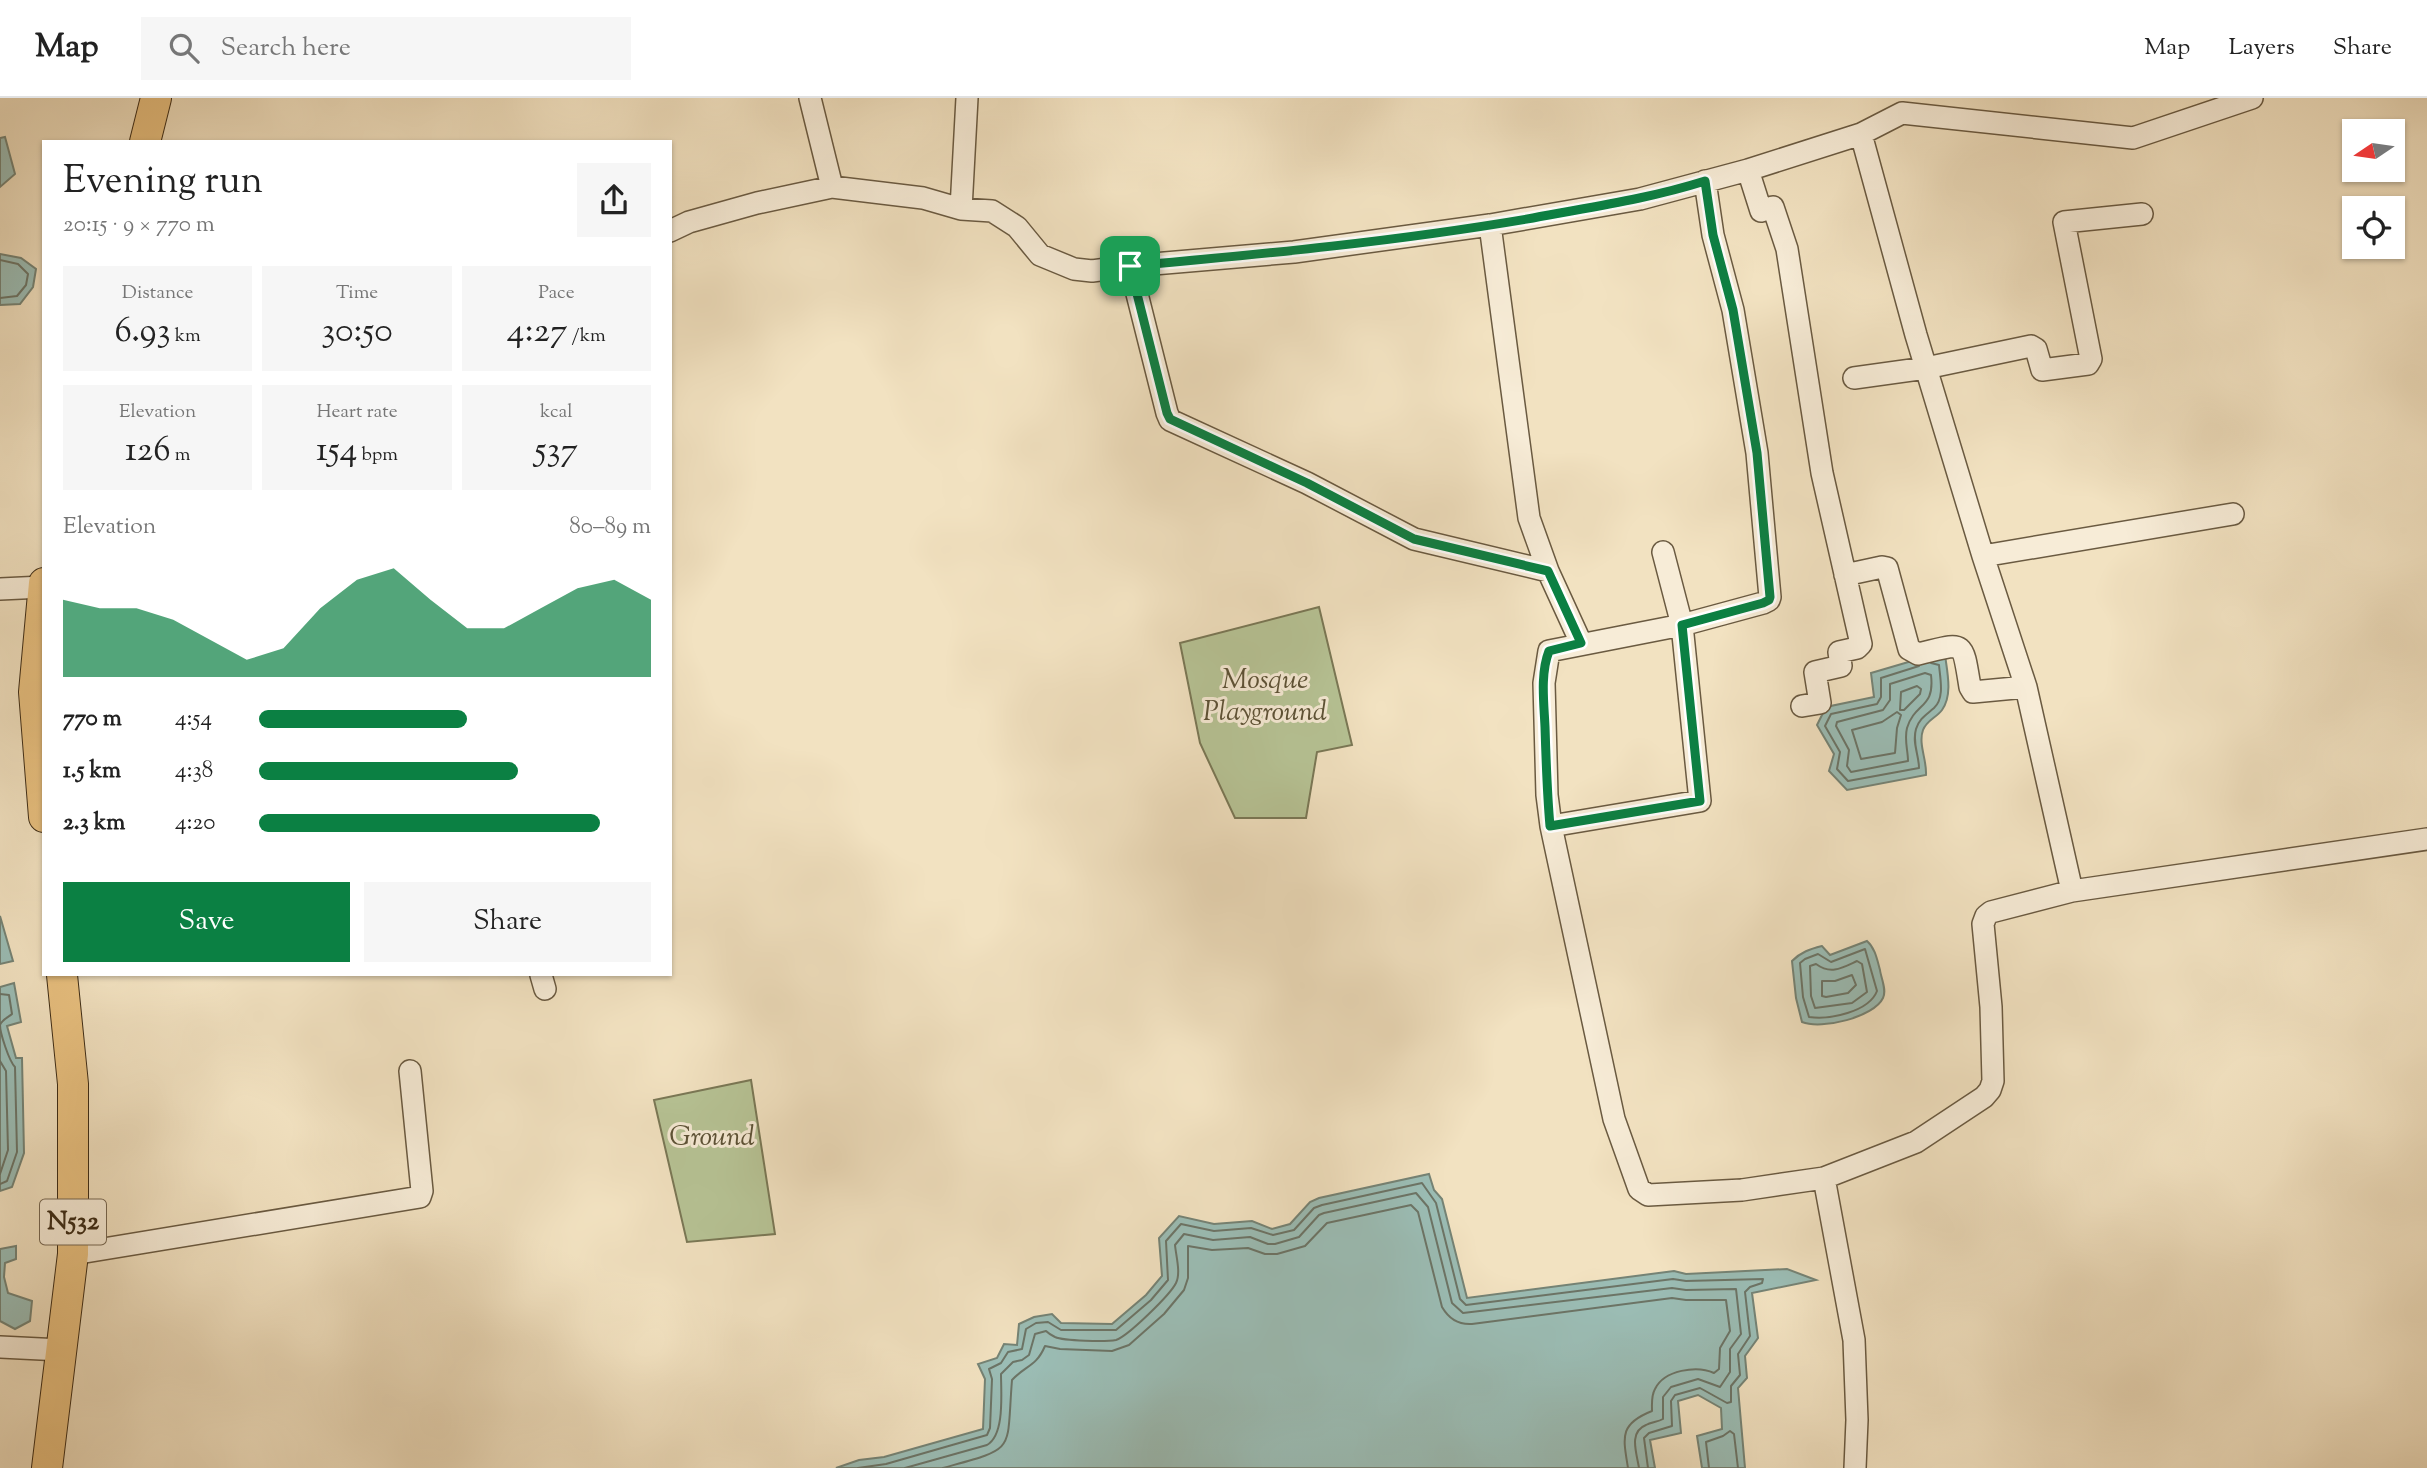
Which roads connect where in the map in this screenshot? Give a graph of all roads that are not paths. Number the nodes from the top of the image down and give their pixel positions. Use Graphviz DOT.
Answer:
graph roads {
  1 [pos="156,98"];
  2 [pos="810,98"];
  3 [pos="967,98"];
  4 [pos="2252,98"];
  5 [pos="1902,105"];
  6 [pos="1861,134"];
  7 [pos="146,140"];
  8 [pos="1748,170"];
  9 [pos="1705,181"];
  10 [pos="832,187"];
  11 [pos="961,209"];
  12 [pos="2142,214"];
  13 [pos="1490,225"];
  14 [pos="672,230"];
  15 [pos="1130,266"];
  16 [pos="1926,368"];
  17 [pos="1854,377"];
  18 [pos="2233,514"];
  19 [pos="1663,552"];
  20 [pos="1983,556"];
  21 [pos="1548,571"];
  22 [pos="1845,575"];
  23 [pos="42,585"];
  24 [pos="0,589"];
  25 [pos="42,597"];
  26 [pos="1682,625"];
  27 [pos="1581,643"];
  28 [pos="2026,687"];
  29 [pos="1802,706"];
  30 [pos="42,792"];
  31 [pos="1550,826"];
  32 [pos="2427,839"];
  33 [pos="2072,891"];
  34 [pos="62,976"];
  35 [pos="410,1071"];
  36 [pos="1824,1178"];
  37 [pos="73,1254"];
  38 [pos="0,1348"];
  39 [pos="61,1350"];
  40 [pos="47,1468"];
  41 [pos="1855,1468"];
  1 -- 7 [label="highway"];
  2 -- 10 [label="street"];
  3 -- 11 [label="street"];
  4 -- 5 [label="street"];
  5 -- 6 [label="street"];
  6 -- 8 [label="street"];
  6 -- 16 [label="street"];
  8 -- 9 [label="street"];
  8 -- 22 [label="street"];
  9 -- 13 [label="street"];
  9 -- 26 [label="street"];
  10 -- 11 [label="street"];
  10 -- 14 [label="street"];
  11 -- 15 [label="street"];
  12 -- 16 [label="street"];
  13 -- 15 [label="street"];
  13 -- 21 [label="street"];
  15 -- 21 [label="street"];
  16 -- 17 [label="street"];
  16 -- 20 [label="street"];
  18 -- 20 [label="street"];
  19 -- 26 [label="street"];
  20 -- 28 [label="street"];
  21 -- 27 [label="street"];
  22 -- 28 [label="street"];
  22 -- 29 [label="street"];
  23 -- 24 [label="street"];
  25 -- 30 [label="highway"];
  26 -- 27 [label="street"];
  26 -- 31 [label="street"];
  27 -- 31 [label="street"];
  28 -- 33 [label="street"];
  31 -- 36 [label="street"];
  32 -- 33 [label="street"];
  33 -- 36 [label="street"];
  34 -- 37 [label="highway, N532"];
  35 -- 37 [label="street"];
  36 -- 41 [label="street"];
  37 -- 39 [label="highway, N532"];
  38 -- 39 [label="street"];
  39 -- 40 [label="highway, N532"];
}
